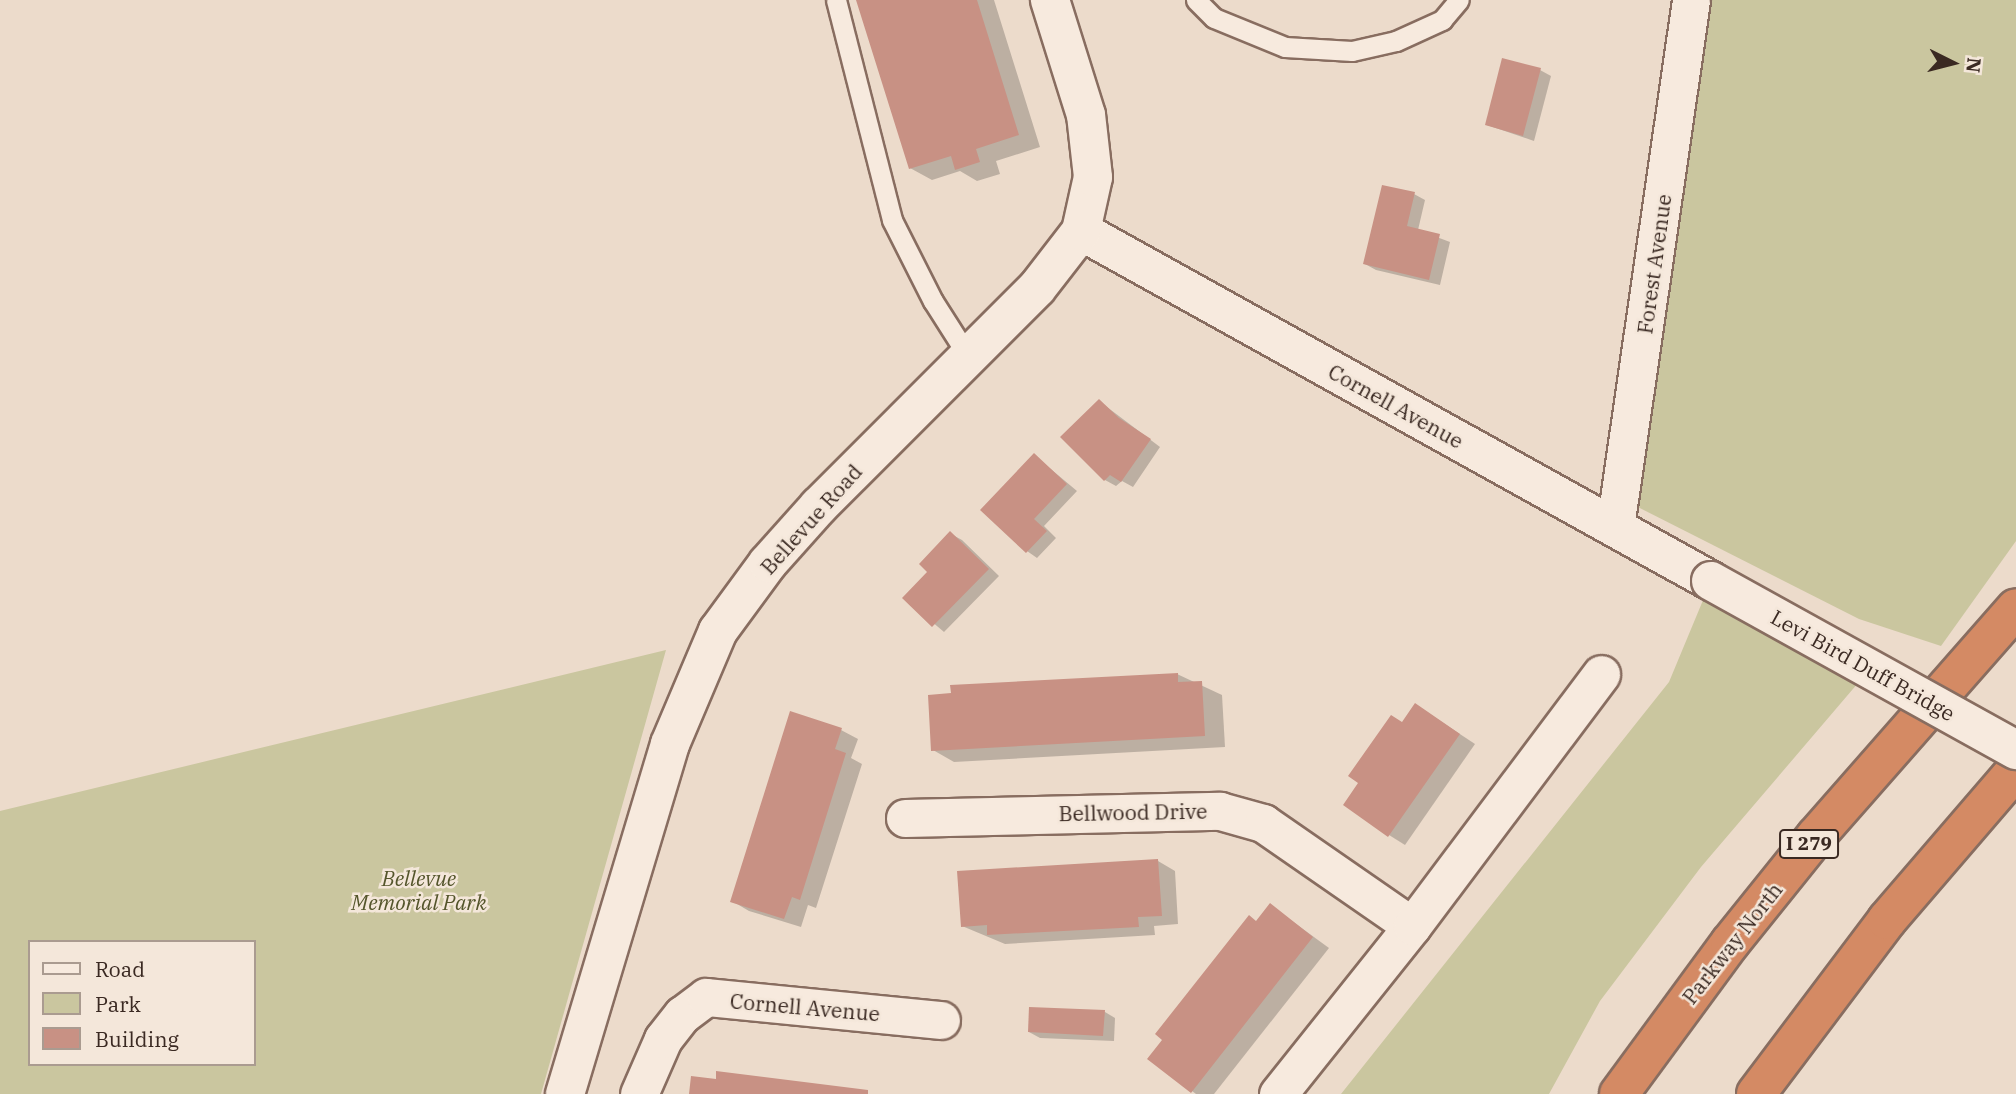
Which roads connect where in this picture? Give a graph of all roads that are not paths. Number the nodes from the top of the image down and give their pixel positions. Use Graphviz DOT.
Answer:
graph roads {
  1 [pos="836,0"];
  2 [pos="1050,0"];
  3 [pos="1196,0"];
  4 [pos="1459,0"];
  5 [pos="1691,0"];
  6 [pos="1081,231"];
  7 [pos="968,356"];
  8 [pos="1615,527"];
  9 [pos="1711,580"];
  10 [pos="2016,608"];
  11 [pos="1601,674"];
  12 [pos="2016,750"];
  13 [pos="2016,770"];
  14 [pos="905,818"];
  15 [pos="1412,926"];
  16 [pos="940,1020"];
  17 [pos="565,1094"];
  18 [pos="639,1094"];
  19 [pos="1278,1094"];
  20 [pos="1619,1094"];
  21 [pos="1756,1094"];
  1 -- 7 [label="lane"];
  2 -- 6 [label="street, Bellevue Road"];
  3 -- 4 [label="lane"];
  5 -- 8 [label="street, Forest Avenue"];
  6 -- 7 [label="street, Bellevue Road"];
  6 -- 8 [label="street, Cornell Avenue"];
  7 -- 17 [label="street, Bellevue Road"];
  8 -- 9 [label="street, Cornell Avenue"];
  9 -- 12 [label="street, Levi Bird Duff Bridge, bridge"];
  10 -- 20 [label="highway, Parkway North / I 279"];
  11 -- 15 [label="street"];
  13 -- 21 [label="highway"];
  14 -- 15 [label="street, Bellwood Drive"];
  15 -- 19 [label="street"];
  16 -- 18 [label="street, Cornell Avenue"];
}
